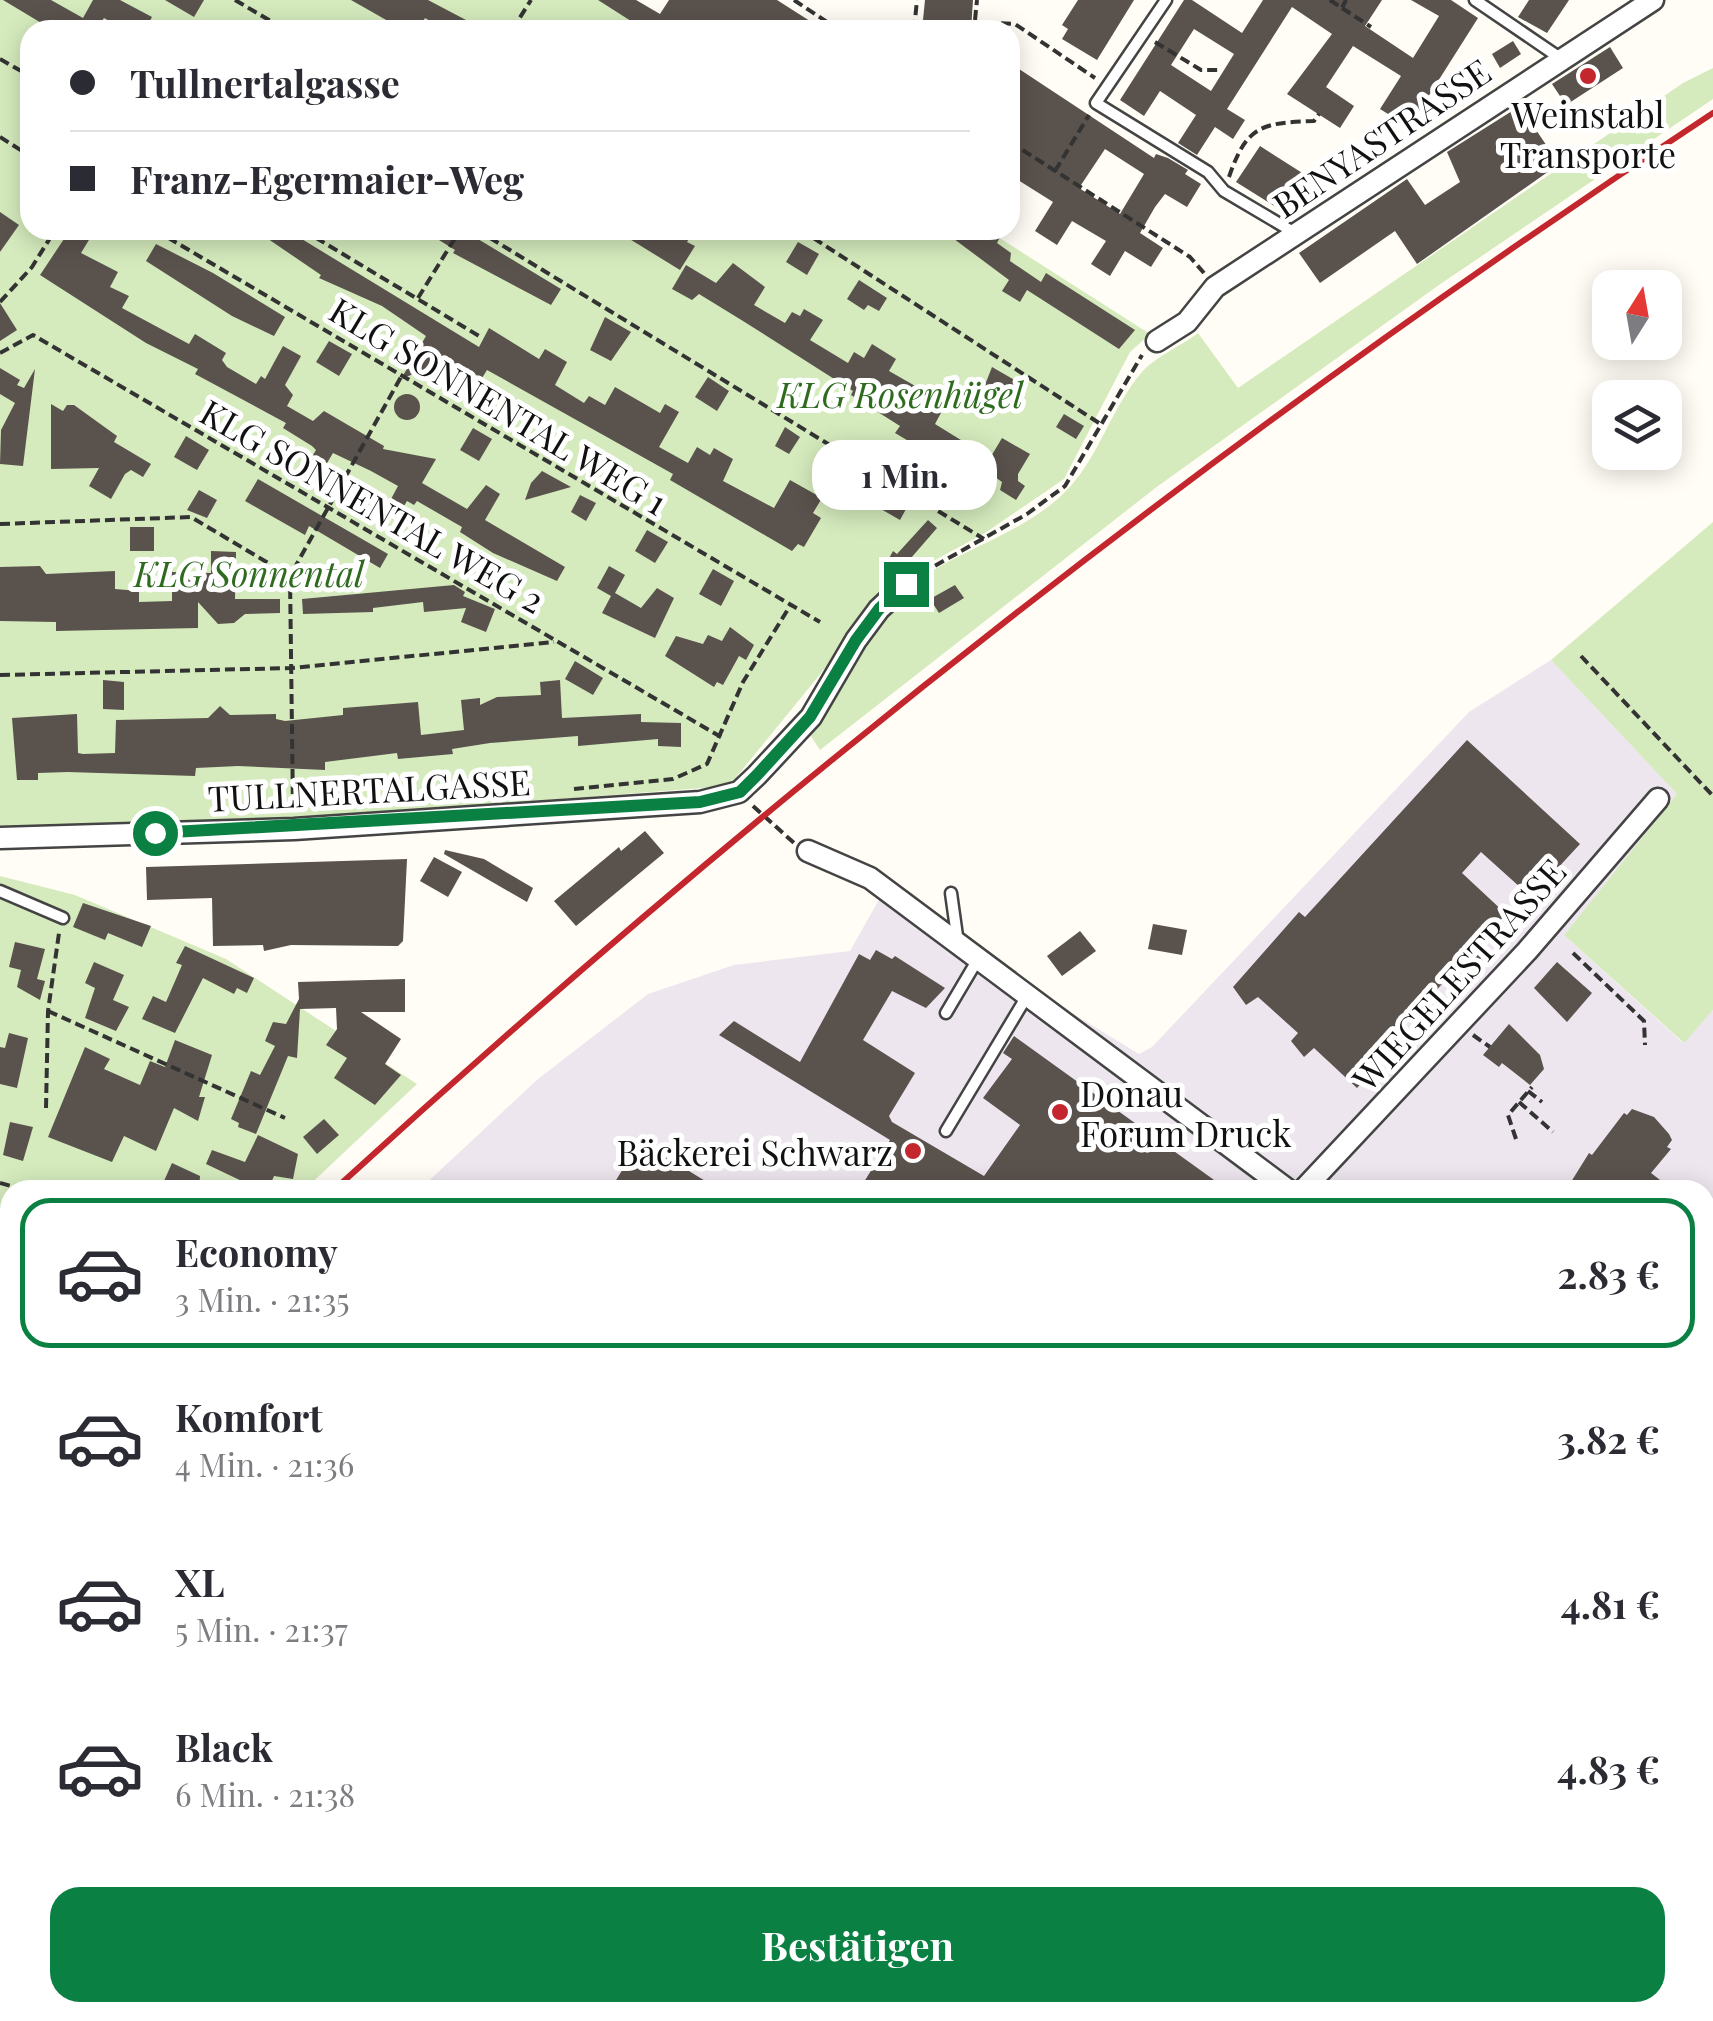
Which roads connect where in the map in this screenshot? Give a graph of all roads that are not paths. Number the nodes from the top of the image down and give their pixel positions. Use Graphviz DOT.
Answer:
graph roads {
  1 [pos="1166,0"];
  2 [pos="1475,0"];
  3 [pos="1653,0"];
  4 [pos="1560,58"];
  5 [pos="1296,233"];
  6 [pos="1156,342"];
  7 [pos="906,584"];
  8 [pos="1658,799"];
  9 [pos="0,838"];
  10 [pos="808,851"];
  11 [pos="0,891"];
  12 [pos="951,893"];
  13 [pos="63,918"];
  14 [pos="958,944"];
  15 [pos="978,959"];
  16 [pos="1028,996"];
  17 [pos="946,1014"];
  18 [pos="946,1131"];
  19 [pos="1275,1180"];
  20 [pos="1312,1180"];
  1 -- 5 [label="lane"];
  2 -- 4 [label="lane"];
  3 -- 4 [label="street, BENYASTRASSE"];
  4 -- 5 [label="street, BENYASTRASSE"];
  5 -- 6 [label="street, BENYASTRASSE"];
  7 -- 9 [label="street, TULLNERTALGASSE"];
  8 -- 20 [label="street, WIEGELESTRASSE"];
  10 -- 14 [label="street"];
  11 -- 13 [label="lane"];
  12 -- 14 [label="lane"];
  14 -- 15 [label="street"];
  15 -- 16 [label="street"];
  15 -- 17 [label="lane"];
  16 -- 18 [label="lane"];
  16 -- 19 [label="street"];
}
